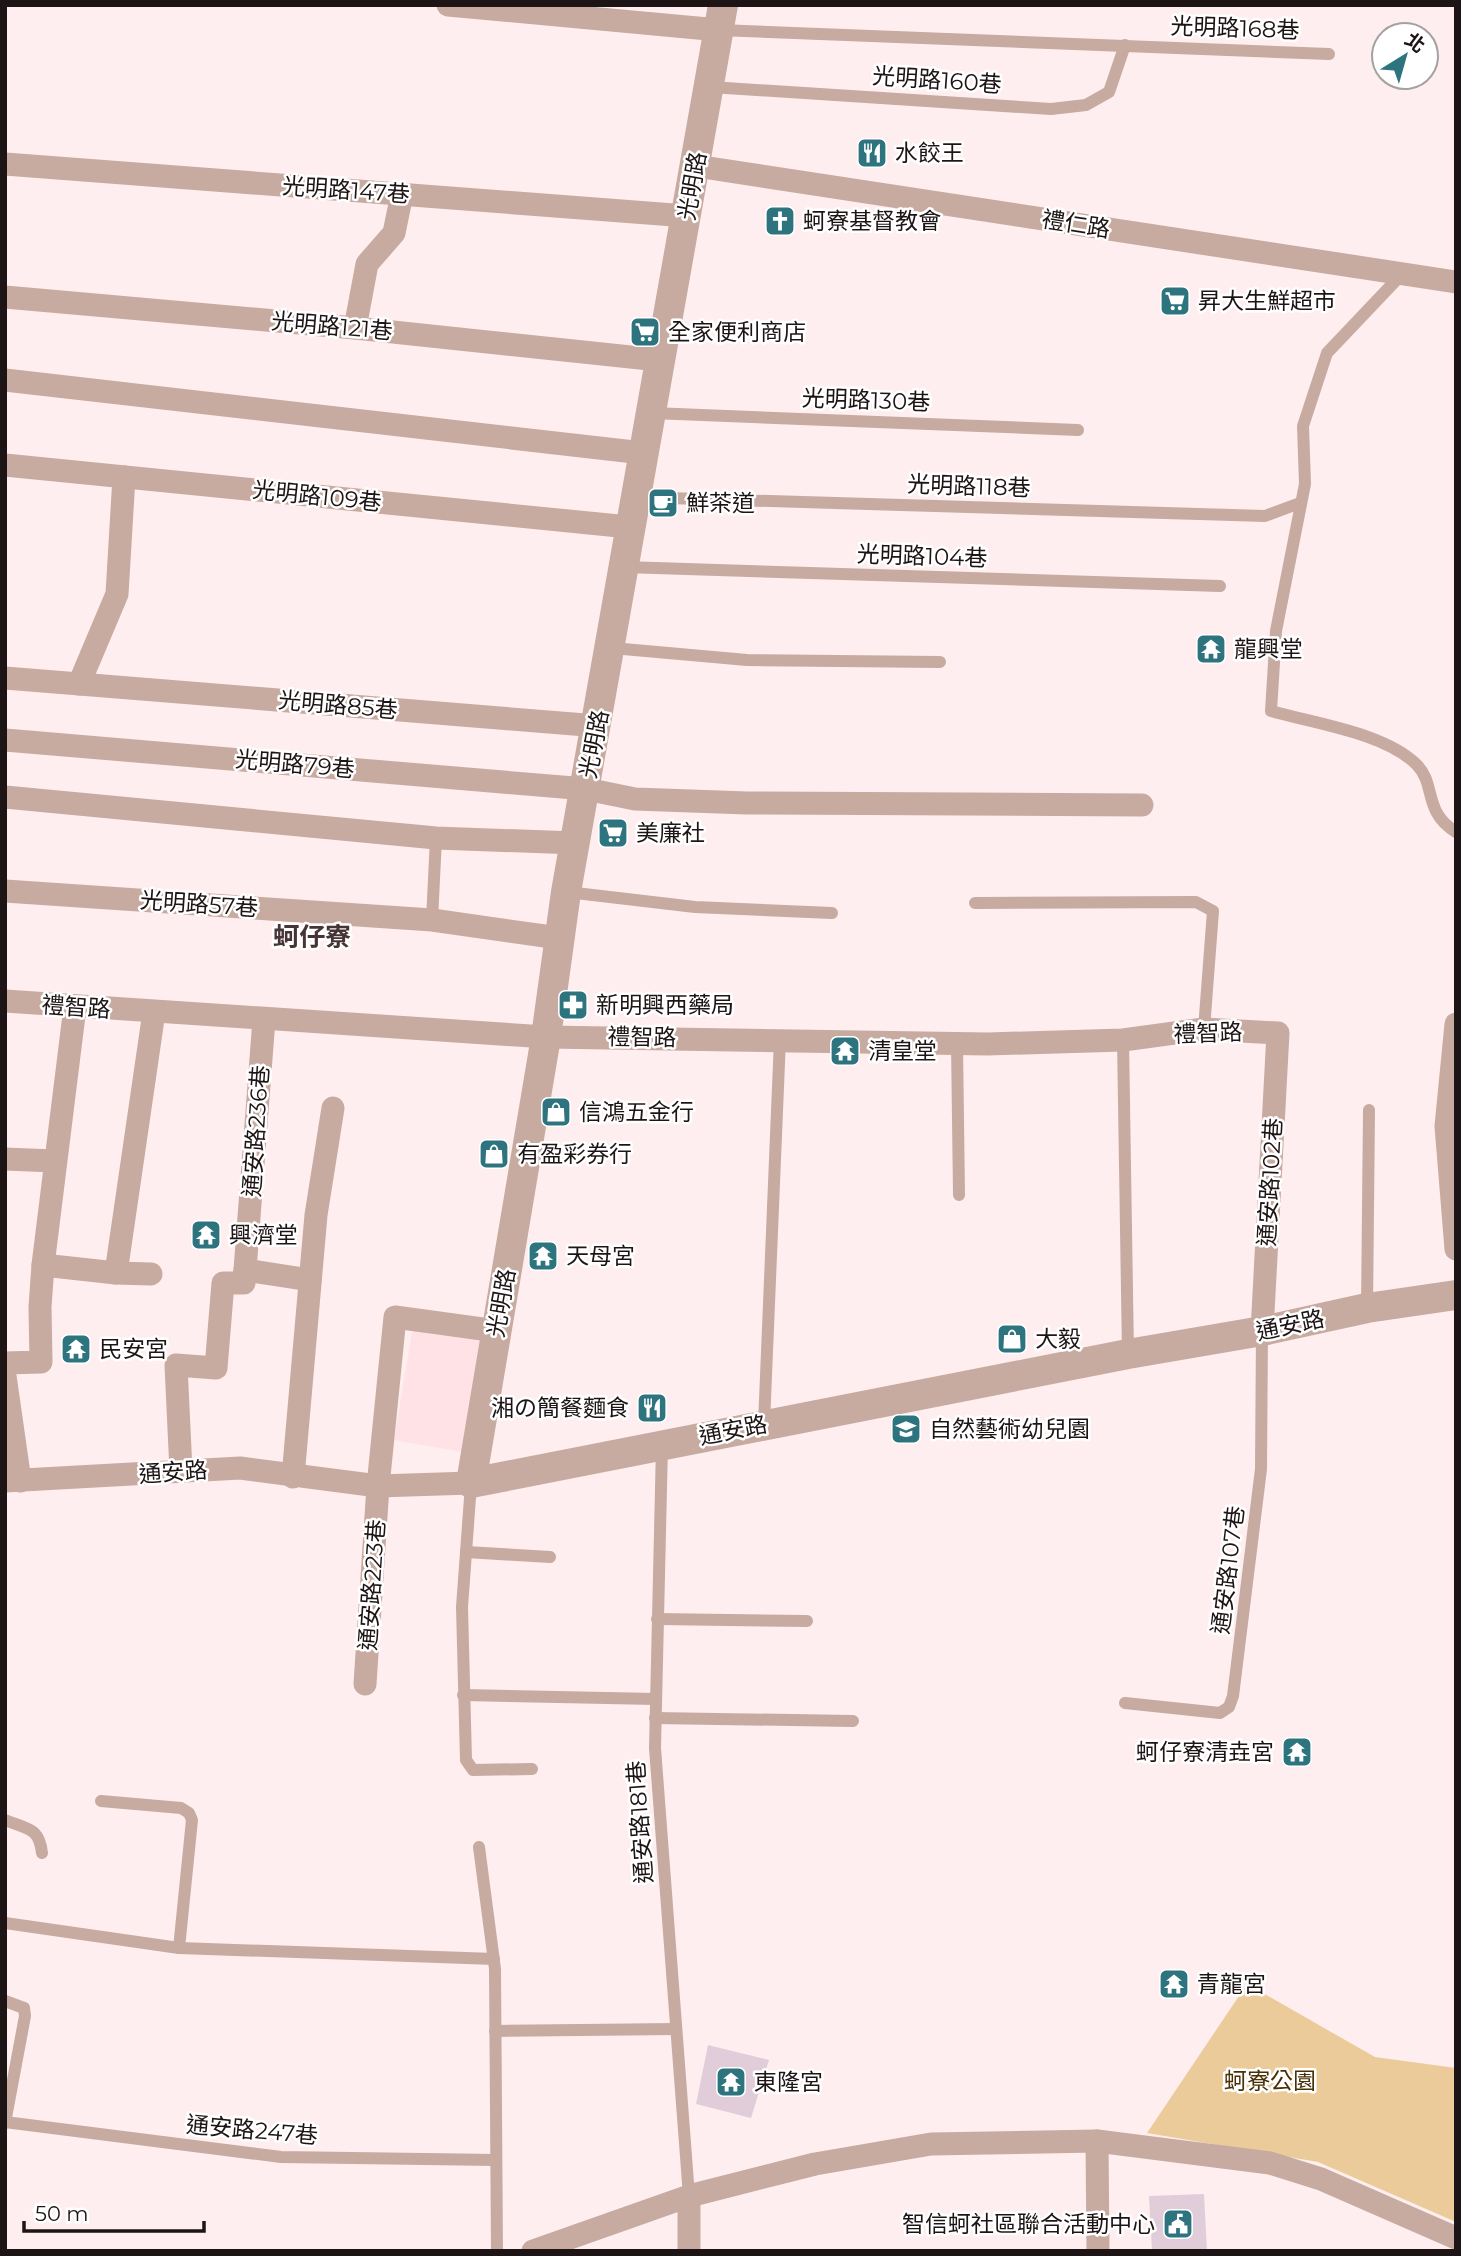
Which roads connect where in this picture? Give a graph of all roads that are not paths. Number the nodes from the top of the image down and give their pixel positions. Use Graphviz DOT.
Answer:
graph roads {
  1 [pos="447,5"];
  2 [pos="721,18"];
  3 [pos="1125,45"];
  4 [pos="1329,54"];
  5 [pos="709,87"];
  6 [pos="5,164"];
  7 [pos="696,166"];
  8 [pos="402,194"];
  9 [pos="687,215"];
  10 [pos="1402,273"];
  11 [pos="1456,282"];
  12 [pos="5,297"];
  13 [pos="355,328"];
  14 [pos="659,360"];
  15 [pos="5,380"];
  16 [pos="651,413"];
  17 [pos="1078,430"];
  18 [pos="643,453"];
  19 [pos="5,465"];
  20 [pos="124,477"];
  21 [pos="634,497"];
  22 [pos="1300,503"];
  23 [pos="629,527"];
  24 [pos="623,567"];
  25 [pos="1220,586"];
  26 [pos="612,648"];
  27 [pos="940,662"];
  28 [pos="5,678"];
  29 [pos="79,684"];
  30 [pos="598,726"];
  31 [pos="5,740"];
  32 [pos="586,789"];
  33 [pos="5,797"];
  34 [pos="1142,805"];
  35 [pos="1456,832"];
  36 [pos="436,838"];
  37 [pos="576,843"];
  38 [pos="5,891"];
  39 [pos="566,892"];
  40 [pos="975,903"];
  41 [pos="832,913"];
  42 [pos="432,920"];
  43 [pos="559,938"];
  44 [pos="5,1001"];
  45 [pos="75,1007"];
  46 [pos="154,1012"];
  47 [pos="264,1019"];
  48 [pos="1456,1024"];
  49 [pos="1204,1029"];
  50 [pos="1279,1033"];
  51 [pos="546,1037"];
  52 [pos="780,1039"];
  53 [pos="1123,1041"];
  54 [pos="957,1044"];
  55 [pos="333,1108"];
  56 [pos="1369,1110"];
  57 [pos="5,1159"];
  58 [pos="54,1161"];
  59 [pos="959,1195"];
  60 [pos="1456,1249"];
  61 [pos="43,1265"];
  62 [pos="245,1270"];
  63 [pos="116,1273"];
  64 [pos="151,1274"];
  65 [pos="310,1280"];
  66 [pos="1456,1295"];
  67 [pos="1367,1308"];
  68 [pos="496,1331"];
  69 [pos="1262,1332"];
  70 [pos="1128,1354"];
  71 [pos="5,1363"];
  72 [pos="5,1376"];
  73 [pos="764,1424"];
  74 [pos="662,1444"];
  75 [pos="181,1471"];
  76 [pos="293,1477"];
  77 [pos="12,1481"];
  78 [pos="471,1483"];
  79 [pos="378,1486"];
  80 [pos="466,1552"];
  81 [pos="550,1557"];
  82 [pos="657,1619"];
  83 [pos="807,1621"];
  84 [pos="365,1684"];
  85 [pos="463,1695"];
  86 [pos="656,1699"];
  87 [pos="1125,1703"];
  88 [pos="655,1718"];
  89 [pos="853,1721"];
  90 [pos="531,1769"];
  91 [pos="101,1801"];
  92 [pos="5,1820"];
  93 [pos="479,1847"];
  94 [pos="42,1853"];
  95 [pos="5,1923"];
  96 [pos="179,1948"];
  97 [pos="494,1959"];
  98 [pos="5,2001"];
  99 [pos="676,2029"];
  100 [pos="495,2031"];
  101 [pos="5,2123"];
  102 [pos="1097,2141"];
  103 [pos="496,2160"];
  104 [pos="689,2196"];
  105 [pos="1456,2238"];
  106 [pos="497,2251"];
  107 [pos="533,2251"];
  108 [pos="689,2251"];
  109 [pos="1098,2251"];
  1 -- 2 [label="street"];
  2 -- 3 [label="lane, 光明路168巷"];
  2 -- 5 [label="street, 光明路"];
  3 -- 4 [label="lane, 光明路168巷"];
  3 -- 5 [label="lane, 光明路160巷"];
  5 -- 7 [label="street, 光明路"];
  6 -- 8 [label="street, 光明路147巷"];
  7 -- 9 [label="street, 光明路"];
  7 -- 10 [label="street, 禮仁路"];
  8 -- 9 [label="street, 光明路147巷"];
  8 -- 13 [label="street"];
  9 -- 14 [label="street, 光明路"];
  10 -- 11 [label="street, 禮仁路"];
  10 -- 22 [label="lane"];
  12 -- 13 [label="street, 光明路121巷"];
  13 -- 14 [label="street, 光明路121巷"];
  14 -- 16 [label="street, 光明路"];
  15 -- 18 [label="street"];
  16 -- 17 [label="lane, 光明路130巷"];
  16 -- 18 [label="street, 光明路"];
  18 -- 21 [label="street, 光明路"];
  19 -- 20 [label="street, 光明路109巷"];
  20 -- 23 [label="street, 光明路109巷"];
  20 -- 29 [label="street"];
  21 -- 22 [label="lane, 光明路118巷"];
  21 -- 23 [label="street, 光明路"];
  22 -- 35 [label="lane"];
  23 -- 24 [label="street, 光明路"];
  24 -- 25 [label="lane, 光明路104巷"];
  24 -- 26 [label="street, 光明路"];
  26 -- 27 [label="lane"];
  26 -- 30 [label="street, 光明路"];
  28 -- 29 [label="street, 光明路85巷"];
  29 -- 30 [label="street, 光明路85巷"];
  30 -- 32 [label="street, 光明路"];
  31 -- 32 [label="street, 光明路79巷"];
  32 -- 34 [label="street, 光明路79巷"];
  32 -- 37 [label="street, 光明路"];
  33 -- 36 [label="street"];
  36 -- 37 [label="street"];
  36 -- 42 [label="lane"];
  37 -- 39 [label="street, 光明路"];
  38 -- 42 [label="street, 光明路57巷"];
  39 -- 41 [label="lane"];
  39 -- 43 [label="street, 光明路"];
  40 -- 49 [label="lane"];
  42 -- 43 [label="street, 光明路57巷"];
  43 -- 51 [label="street, 光明路"];
  44 -- 45 [label="street, 禮智路"];
  45 -- 46 [label="street, 禮智路"];
  45 -- 58 [label="street"];
  46 -- 47 [label="street, 禮智路"];
  46 -- 63 [label="street"];
  47 -- 51 [label="street, 禮智路"];
  47 -- 62 [label="street, 通安路236巷"];
  48 -- 60 [label="street"];
  49 -- 50 [label="street, 禮智路"];
  49 -- 53 [label="street, 禮智路"];
  50 -- 69 [label="street, 通安路102巷"];
  51 -- 52 [label="street, 禮智路"];
  51 -- 68 [label="street, 光明路"];
  52 -- 54 [label="street, 禮智路"];
  52 -- 73 [label="lane"];
  53 -- 54 [label="street, 禮智路"];
  53 -- 70 [label="lane"];
  54 -- 59 [label="lane"];
  55 -- 65 [label="street"];
  56 -- 67 [label="lane"];
  57 -- 58 [label="street"];
  58 -- 61 [label="street"];
  61 -- 63 [label="street"];
  61 -- 71 [label="street"];
  62 -- 65 [label="street"];
  62 -- 75 [label="street"];
  63 -- 64 [label="street"];
  65 -- 76 [label="street"];
  66 -- 67 [label="street, 通安路"];
  67 -- 69 [label="street, 通安路"];
  68 -- 78 [label="street, 光明路"];
  68 -- 79 [label="street, 通安路223巷"];
  69 -- 70 [label="street, 通安路"];
  69 -- 87 [label="lane, 通安路107巷"];
  70 -- 73 [label="street, 通安路"];
  72 -- 77 [label="street"];
  73 -- 74 [label="street, 通安路"];
  74 -- 78 [label="street, 通安路"];
  74 -- 82 [label="lane, 通安路181巷"];
  75 -- 76 [label="street, 通安路"];
  75 -- 77 [label="street, 通安路"];
  76 -- 79 [label="street, 通安路"];
  78 -- 79 [label="street, 通安路"];
  78 -- 80 [label="lane"];
  79 -- 84 [label="street, 通安路223巷"];
  80 -- 81 [label="lane"];
  80 -- 85 [label="lane"];
  82 -- 83 [label="lane"];
  82 -- 86 [label="lane, 通安路181巷"];
  85 -- 86 [label="lane"];
  85 -- 90 [label="lane"];
  86 -- 88 [label="lane, 通安路181巷"];
  88 -- 89 [label="lane"];
  88 -- 99 [label="lane, 通安路181巷"];
  91 -- 96 [label="lane"];
  92 -- 94 [label="lane"];
  93 -- 97 [label="lane"];
  95 -- 96 [label="lane"];
  96 -- 97 [label="lane"];
  97 -- 100 [label="lane"];
  98 -- 101 [label="lane"];
  99 -- 100 [label="lane"];
  99 -- 104 [label="lane, 通安路181巷"];
  100 -- 103 [label="lane"];
  101 -- 103 [label="lane, 通安路247巷"];
  102 -- 104 [label="street"];
  102 -- 105 [label="street"];
  102 -- 109 [label="street"];
  103 -- 106 [label="lane"];
  104 -- 107 [label="street"];
  104 -- 108 [label="street"];
}
